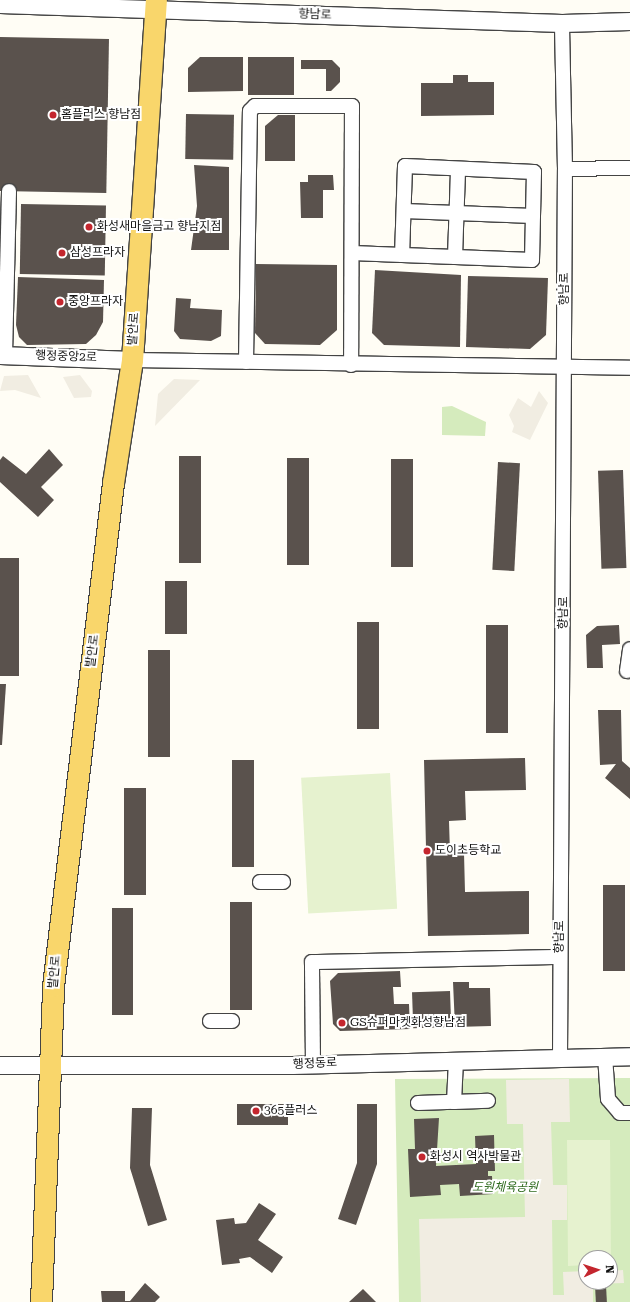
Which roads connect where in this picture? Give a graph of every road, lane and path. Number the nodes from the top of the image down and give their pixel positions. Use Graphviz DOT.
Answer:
graph roads {
  1 [pos="0,4"];
  2 [pos="156,4"];
  3 [pos="630,21"];
  4 [pos="562,23"];
  5 [pos="630,168"];
  6 [pos="458,169"];
  7 [pos="566,169"];
  8 [pos="10,191"];
  9 [pos="4,210"];
  10 [pos="404,211"];
  11 [pos="456,213"];
  12 [pos="533,216"];
  13 [pos="352,254"];
  14 [pos="402,255"];
  15 [pos="455,257"];
  16 [pos="2,355"];
  17 [pos="132,360"];
  18 [pos="246,362"];
  19 [pos="351,365"];
  20 [pos="630,368"];
  21 [pos="564,369"];
  22 [pos="630,649"];
  23 [pos="627,671"];
  24 [pos="260,882"];
  25 [pos="283,882"];
  26 [pos="559,957"];
  27 [pos="232,1020"];
  28 [pos="210,1021"];
  29 [pos="605,1056"];
  30 [pos="630,1056"];
  31 [pos="560,1057"];
  32 [pos="456,1060"];
  33 [pos="313,1063"];
  34 [pos="0,1064"];
  35 [pos="51,1066"];
  36 [pos="488,1101"];
  37 [pos="454,1102"];
  38 [pos="418,1103"];
  39 [pos="630,1114"];
  40 [pos="42,1302"];
  1 -- 2 [label="street, 향남로"];
  2 -- 4 [label="street, 향남로"];
  2 -- 17 [label="main road, 발안로"];
  3 -- 4 [label="street, 향남로"];
  4 -- 7 [label="street, 향남로"];
  5 -- 7 [label="street"];
  6 -- 10 [label="street"];
  6 -- 11 [label="street"];
  6 -- 12 [label="street"];
  7 -- 21 [label="street, 향남로"];
  8 -- 9 [label="street"];
  9 -- 16 [label="street"];
  10 -- 11 [label="street"];
  10 -- 14 [label="street"];
  11 -- 12 [label="street"];
  11 -- 15 [label="street"];
  12 -- 15 [label="street"];
  13 -- 14 [label="street"];
  13 -- 18 [label="street"];
  13 -- 19 [label="street"];
  14 -- 15 [label="street"];
  16 -- 17 [label="street, 행정중앙2로"];
  17 -- 18 [label="street"];
  17 -- 35 [label="main road, 발안로"];
  18 -- 19 [label="street"];
  19 -- 21 [label="street"];
  20 -- 21 [label="street"];
  21 -- 26 [label="street, 향남로"];
  22 -- 23 [label="street"];
  24 -- 25 [label="street"];
  26 -- 31 [label="street, 향남로"];
  26 -- 33 [label="street"];
  27 -- 28 [label="street"];
  29 -- 30 [label="street, 행정동로"];
  29 -- 31 [label="street, 행정동로"];
  29 -- 39 [label="street"];
  31 -- 32 [label="street, 행정동로"];
  32 -- 33 [label="street, 행정동로"];
  32 -- 37 [label="street"];
  33 -- 35 [label="street, 행정동로"];
  34 -- 35 [label="street, 행정동로"];
  35 -- 40 [label="main road, 발안로"];
  36 -- 37 [label="street"];
  37 -- 38 [label="street"];
}
